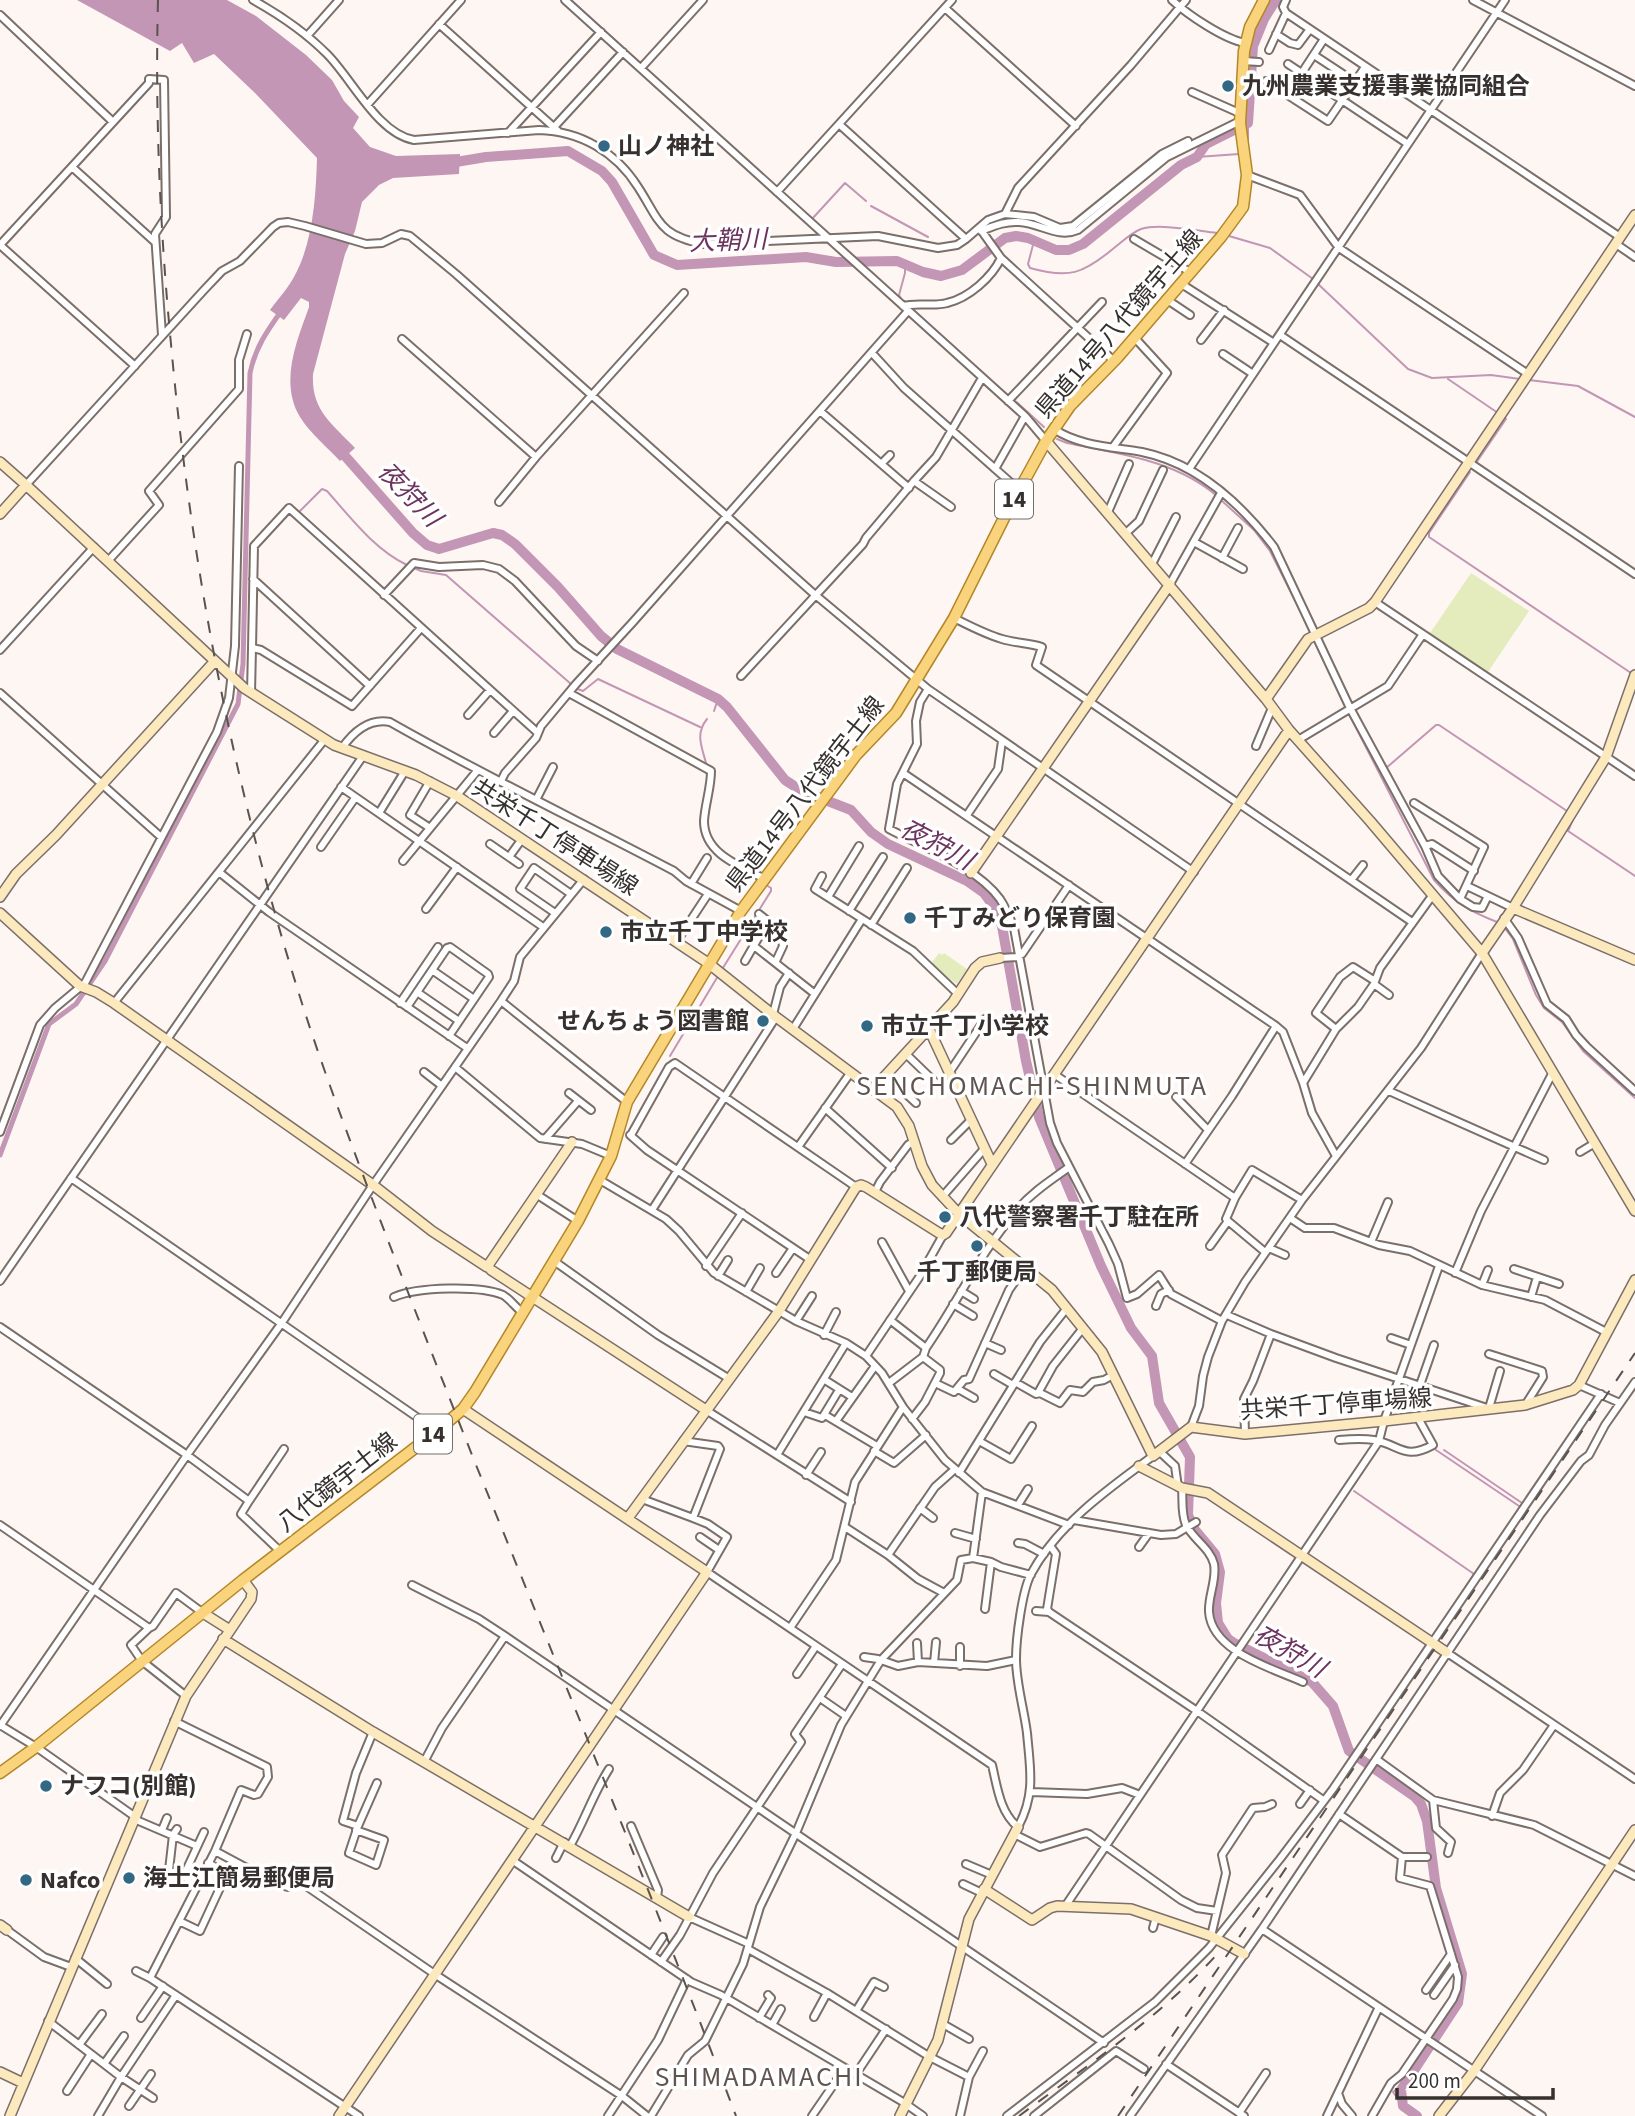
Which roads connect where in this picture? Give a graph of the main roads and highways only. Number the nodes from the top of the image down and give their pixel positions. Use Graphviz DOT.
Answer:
graph roads {
  1 [pos="1264,0"];
  2 [pos="710,964"];
  3 [pos="0,1773"];
  1 -- 2 [label="main road, 県道14号八代鏡宇土線 / 14"];
  2 -- 3 [label="main road, 八代鏡宇土線 / 14"];
}
